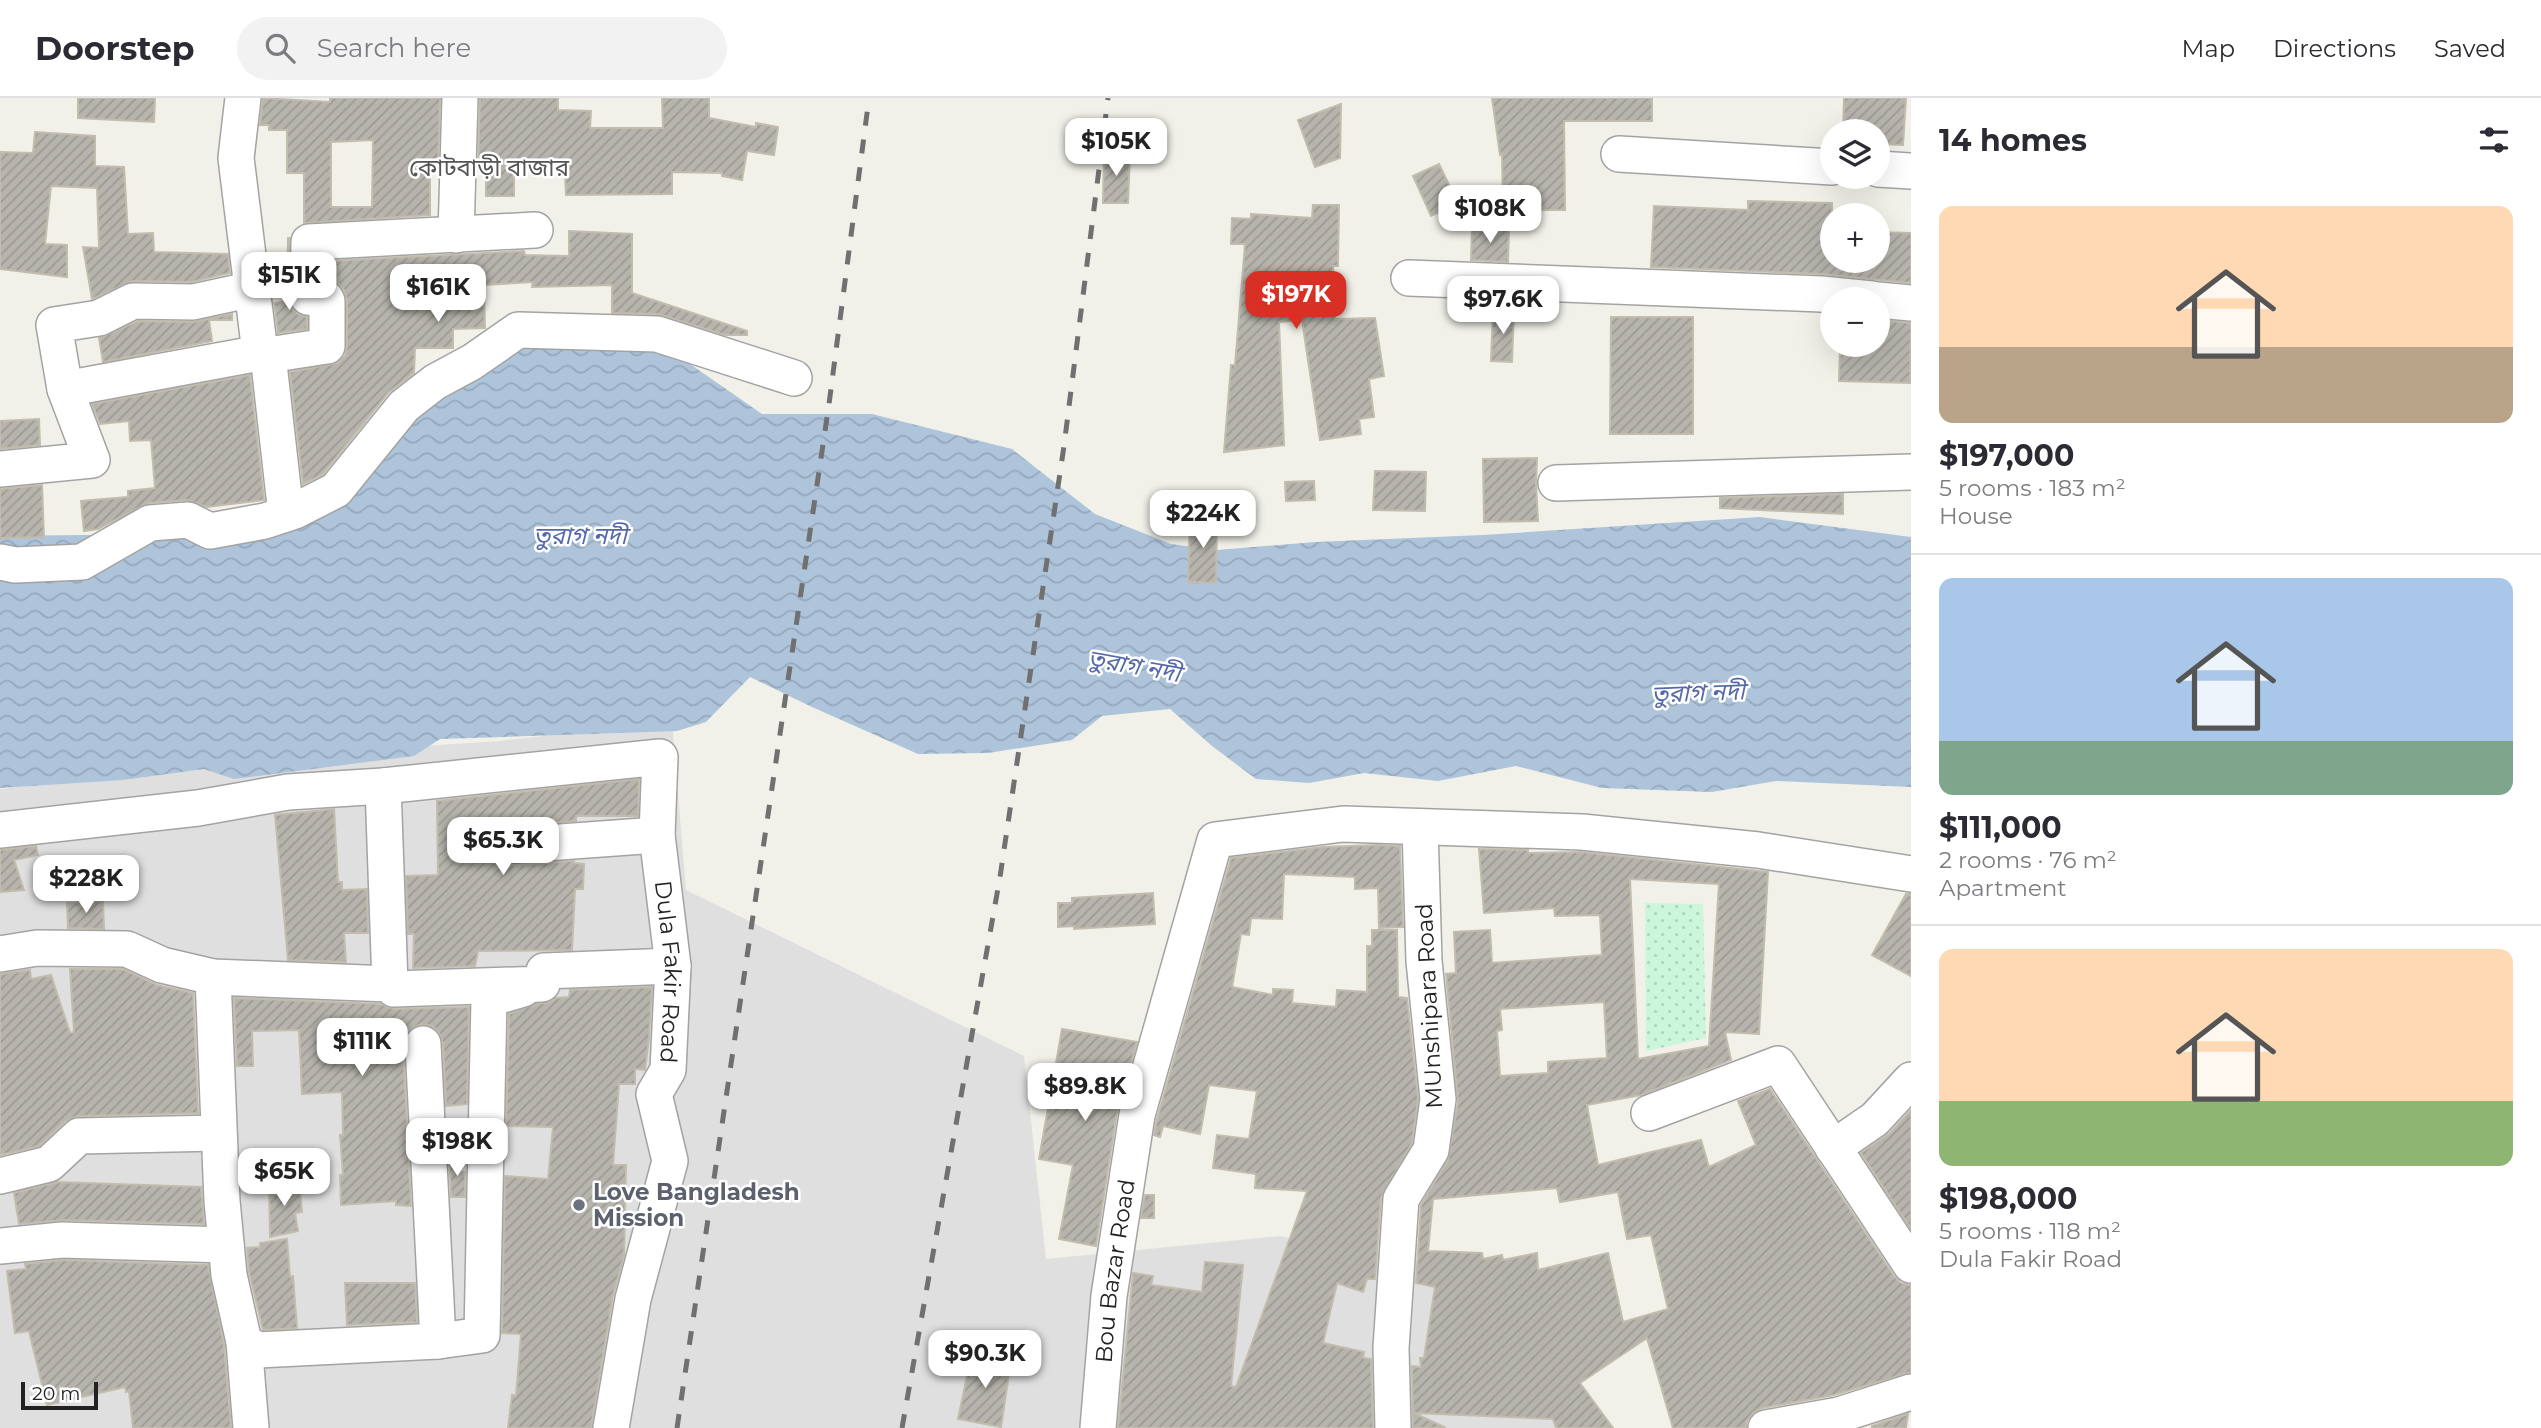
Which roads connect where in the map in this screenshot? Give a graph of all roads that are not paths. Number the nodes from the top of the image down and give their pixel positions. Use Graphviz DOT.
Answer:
graph roads {
  1 [pos="243,98"];
  2 [pos="460,98"];
  3 [pos="1619,155"];
  4 [pos="1820,166"];
  5 [pos="1890,170"];
  6 [pos="1911,171"];
  7 [pos="535,230"];
  8 [pos="456,235"];
  9 [pos="1409,278"];
  10 [pos="253,289"];
  11 [pos="1820,295"];
  12 [pos="1890,301"];
  13 [pos="1911,303"];
  14 [pos="264,354"];
  15 [pos="794,378"];
  16 [pos="65,389"];
  17 [pos="0,469"];
  18 [pos="1911,472"];
  19 [pos="1556,482"];
  20 [pos="286,514"];
  21 [pos="0,562"];
  22 [pos="383,786"];
  23 [pos="1420,828"];
  24 [pos="0,830"];
  25 [pos="657,835"];
  26 [pos="505,846"];
  27 [pos="1911,874"];
  28 [pos="0,954"];
  29 [pos="673,966"];
  30 [pos="213,977"];
  31 [pos="390,984"];
  32 [pos="542,984"];
  33 [pos="423,1044"];
  34 [pos="1911,1080"];
  35 [pos="1649,1113"];
  36 [pos="218,1133"];
  37 [pos="1833,1147"];
  38 [pos="0,1175"];
  39 [pos="226,1245"];
  40 [pos="0,1246"];
  41 [pos="1911,1265"];
  42 [pos="438,1341"];
  43 [pos="244,1342"];
  44 [pos="1911,1392"];
  45 [pos="251,1428"];
  46 [pos="611,1428"];
  47 [pos="1098,1428"];
  48 [pos="1393,1428"];
  49 [pos="1766,1428"];
  1 -- 10 [label="street"];
  2 -- 8 [label="street"];
  3 -- 4 [label="street"];
  5 -- 6 [label="street"];
  7 -- 8 [label="street"];
  8 -- 14 [label="street"];
  9 -- 11 [label="street"];
  10 -- 14 [label="street"];
  10 -- 16 [label="street"];
  12 -- 13 [label="street"];
  14 -- 16 [label="street"];
  14 -- 20 [label="street"];
  15 -- 20 [label="street"];
  16 -- 17 [label="street"];
  18 -- 19 [label="street"];
  20 -- 21 [label="street"];
  22 -- 24 [label="street"];
  22 -- 25 [label="street, Dula Fakir Road"];
  22 -- 31 [label="street"];
  23 -- 27 [label="street"];
  23 -- 47 [label="street, Bou Bazar Road"];
  23 -- 48 [label="street, MUnshipara Road"];
  25 -- 26 [label="street"];
  25 -- 29 [label="street, Dula Fakir Road"];
  28 -- 30 [label="street"];
  29 -- 32 [label="street"];
  29 -- 46 [label="street, Dula Fakir Road"];
  30 -- 31 [label="street"];
  30 -- 36 [label="street"];
  31 -- 32 [label="street"];
  32 -- 42 [label="street"];
  33 -- 42 [label="street"];
  34 -- 37 [label="street"];
  35 -- 37 [label="street"];
  36 -- 38 [label="street"];
  36 -- 39 [label="street"];
  37 -- 41 [label="street"];
  39 -- 40 [label="street"];
  39 -- 43 [label="street"];
  42 -- 43 [label="street"];
  43 -- 45 [label="street"];
  44 -- 49 [label="street"];
}
